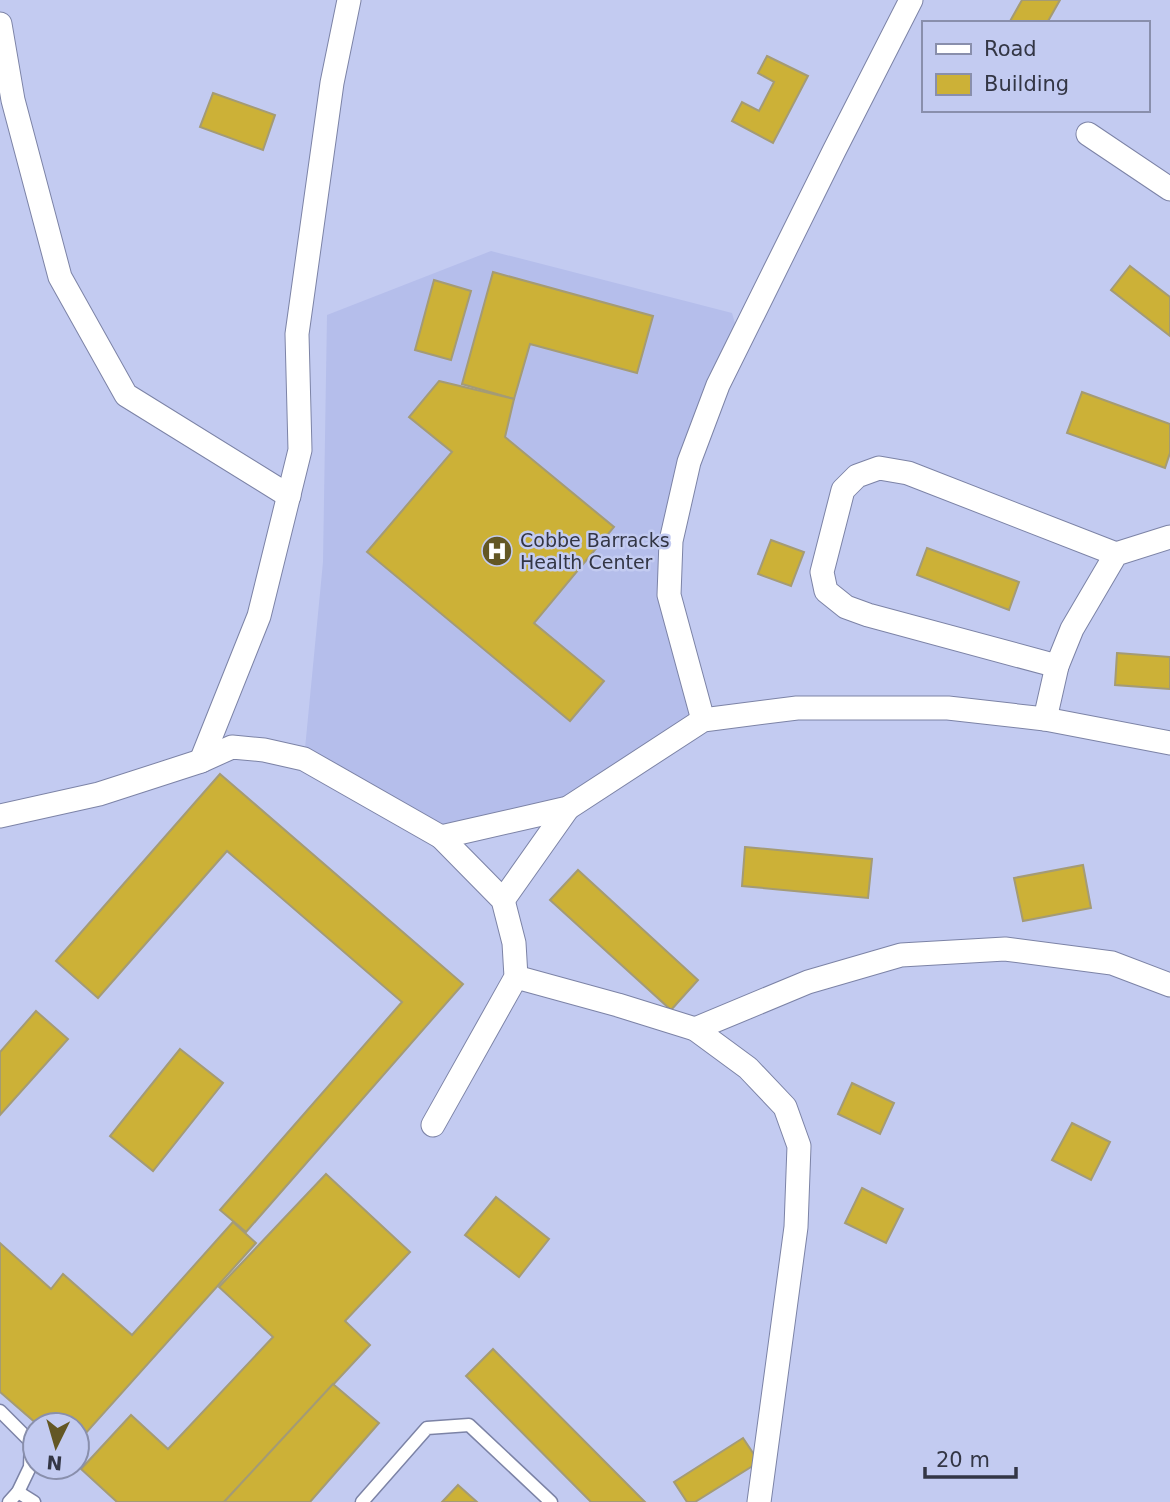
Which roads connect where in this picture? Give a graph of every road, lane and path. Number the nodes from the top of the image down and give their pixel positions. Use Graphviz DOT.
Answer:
graph roads {
  1 [pos="349,0"];
  2 [pos="911,0"];
  3 [pos="0,24"];
  4 [pos="1088,134"];
  5 [pos="1170,189"];
  6 [pos="289,496"];
  7 [pos="1170,537"];
  8 [pos="1116,554"];
  9 [pos="1057,666"];
  10 [pos="1045,719"];
  11 [pos="703,720"];
  12 [pos="1170,743"];
  13 [pos="201,761"];
  14 [pos="568,808"];
  15 [pos="0,816"];
  16 [pos="441,837"];
  17 [pos="503,900"];
  18 [pos="516,977"];
  19 [pos="1170,985"];
  20 [pos="695,1030"];
  21 [pos="433,1125"];
  22 [pos="0,1411"];
  23 [pos="14,1497"];
  24 [pos="34,1502"];
  25 [pos="362,1502"];
  26 [pos="551,1502"];
  27 [pos="760,1502"];
  1 -- 6 [label="street"];
  2 -- 11 [label="street"];
  3 -- 6 [label="street"];
  4 -- 5 [label="street"];
  6 -- 13 [label="street"];
  7 -- 8 [label="street"];
  8 -- 9 [label="street"];
  8 -- 9 [label="street"];
  9 -- 10 [label="street"];
  10 -- 11 [label="street"];
  10 -- 12 [label="street"];
  11 -- 14 [label="street"];
  13 -- 15 [label="street"];
  13 -- 16 [label="street"];
  14 -- 16 [label="street"];
  14 -- 17 [label="street"];
  16 -- 17 [label="street"];
  17 -- 18 [label="street"];
  18 -- 20 [label="street"];
  18 -- 21 [label="street"];
  19 -- 20 [label="street"];
  20 -- 27 [label="street"];
  22 -- 23 [label="lane"];
  23 -- 24 [label="lane"];
  25 -- 26 [label="lane"];
}
